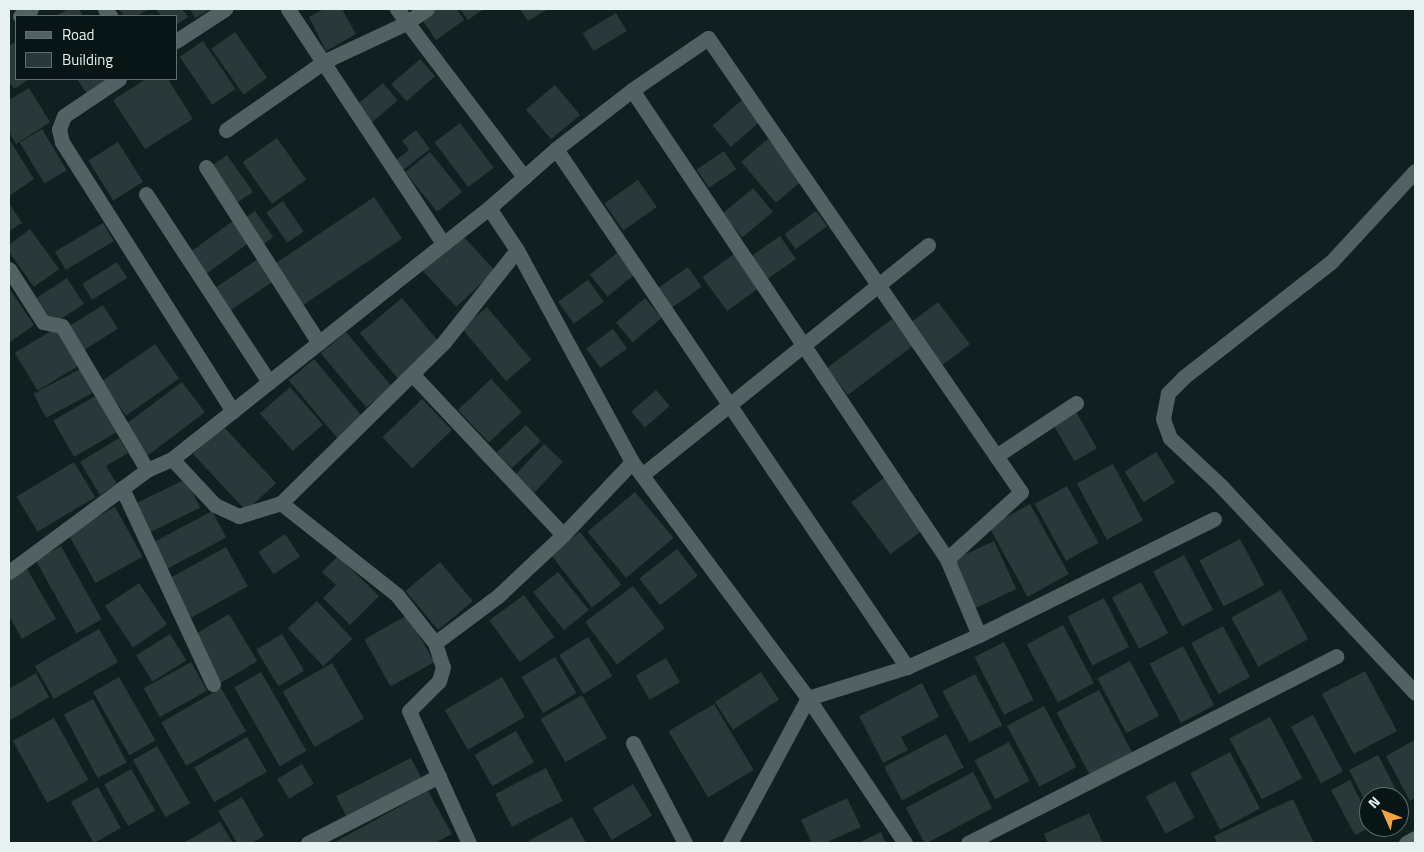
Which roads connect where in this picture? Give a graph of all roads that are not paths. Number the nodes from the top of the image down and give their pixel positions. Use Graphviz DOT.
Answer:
graph roads {
  1 [pos="225,9"];
  2 [pos="288,9"];
  3 [pos="397,9"];
  4 [pos="427,9"];
  5 [pos="406,23"];
  6 [pos="178,40"];
  7 [pos="325,61"];
  8 [pos="118,80"];
  9 [pos="632,90"];
  10 [pos="226,130"];
  11 [pos="556,149"];
  12 [pos="206,168"];
  13 [pos="1415,171"];
  14 [pos="524,177"];
  15 [pos="146,194"];
  16 [pos="489,208"];
  17 [pos="443,243"];
  18 [pos="928,245"];
  19 [pos="517,250"];
  20 [pos="9,269"];
  21 [pos="878,284"];
  22 [pos="319,344"];
  23 [pos="805,346"];
  24 [pos="412,375"];
  25 [pos="269,382"];
  26 [pos="1076,403"];
  27 [pos="730,407"];
  28 [pos="233,411"];
  29 [pos="996,456"];
  30 [pos="172,459"];
  31 [pos="632,462"];
  32 [pos="147,470"];
  33 [pos="642,475"];
  34 [pos="122,488"];
  35 [pos="281,503"];
  36 [pos="1214,520"];
  37 [pos="563,535"];
  38 [pos="947,559"];
  39 [pos="9,572"];
  40 [pos="980,635"];
  41 [pos="435,643"];
  42 [pos="1336,656"];
  43 [pos="907,667"];
  44 [pos="213,684"];
  45 [pos="1415,692"];
  46 [pos="808,698"];
  47 [pos="632,743"];
  48 [pos="439,776"];
  49 [pos="1415,838"];
  50 [pos="308,843"];
  51 [pos="469,843"];
  52 [pos="686,843"];
  53 [pos="730,843"];
  54 [pos="905,843"];
  55 [pos="968,843"];
  56 [pos="1406,843"];
  1 -- 6 [label="street"];
  2 -- 7 [label="street"];
  3 -- 5 [label="street"];
  4 -- 5 [label="street"];
  5 -- 7 [label="street"];
  5 -- 14 [label="street"];
  7 -- 10 [label="street"];
  7 -- 17 [label="street"];
  8 -- 28 [label="street"];
  9 -- 11 [label="street"];
  9 -- 21 [label="street"];
  9 -- 23 [label="street"];
  11 -- 14 [label="street"];
  11 -- 27 [label="street"];
  12 -- 22 [label="street"];
  13 -- 45 [label="street"];
  14 -- 16 [label="street"];
  15 -- 25 [label="street"];
  16 -- 17 [label="street"];
  16 -- 19 [label="street"];
  17 -- 22 [label="street"];
  18 -- 21 [label="street"];
  19 -- 24 [label="street"];
  19 -- 31 [label="street"];
  20 -- 32 [label="street"];
  21 -- 23 [label="street"];
  21 -- 29 [label="street"];
  22 -- 25 [label="street"];
  23 -- 27 [label="street"];
  23 -- 38 [label="street"];
  24 -- 35 [label="street"];
  24 -- 37 [label="street"];
  25 -- 28 [label="street"];
  26 -- 29 [label="street"];
  27 -- 33 [label="street"];
  27 -- 43 [label="street"];
  28 -- 30 [label="street"];
  29 -- 38 [label="street"];
  30 -- 32 [label="street"];
  30 -- 35 [label="street"];
  31 -- 33 [label="street"];
  31 -- 37 [label="street"];
  32 -- 34 [label="street"];
  33 -- 46 [label="street"];
  34 -- 39 [label="street"];
  34 -- 44 [label="street"];
  35 -- 41 [label="street"];
  36 -- 40 [label="street"];
  37 -- 41 [label="street"];
  38 -- 40 [label="street"];
  40 -- 43 [label="street"];
  41 -- 48 [label="street"];
  42 -- 55 [label="street"];
  43 -- 46 [label="street"];
  46 -- 53 [label="street"];
  46 -- 54 [label="street"];
  47 -- 52 [label="street"];
  48 -- 50 [label="street"];
  48 -- 51 [label="street"];
  49 -- 56 [label="street"];
}
